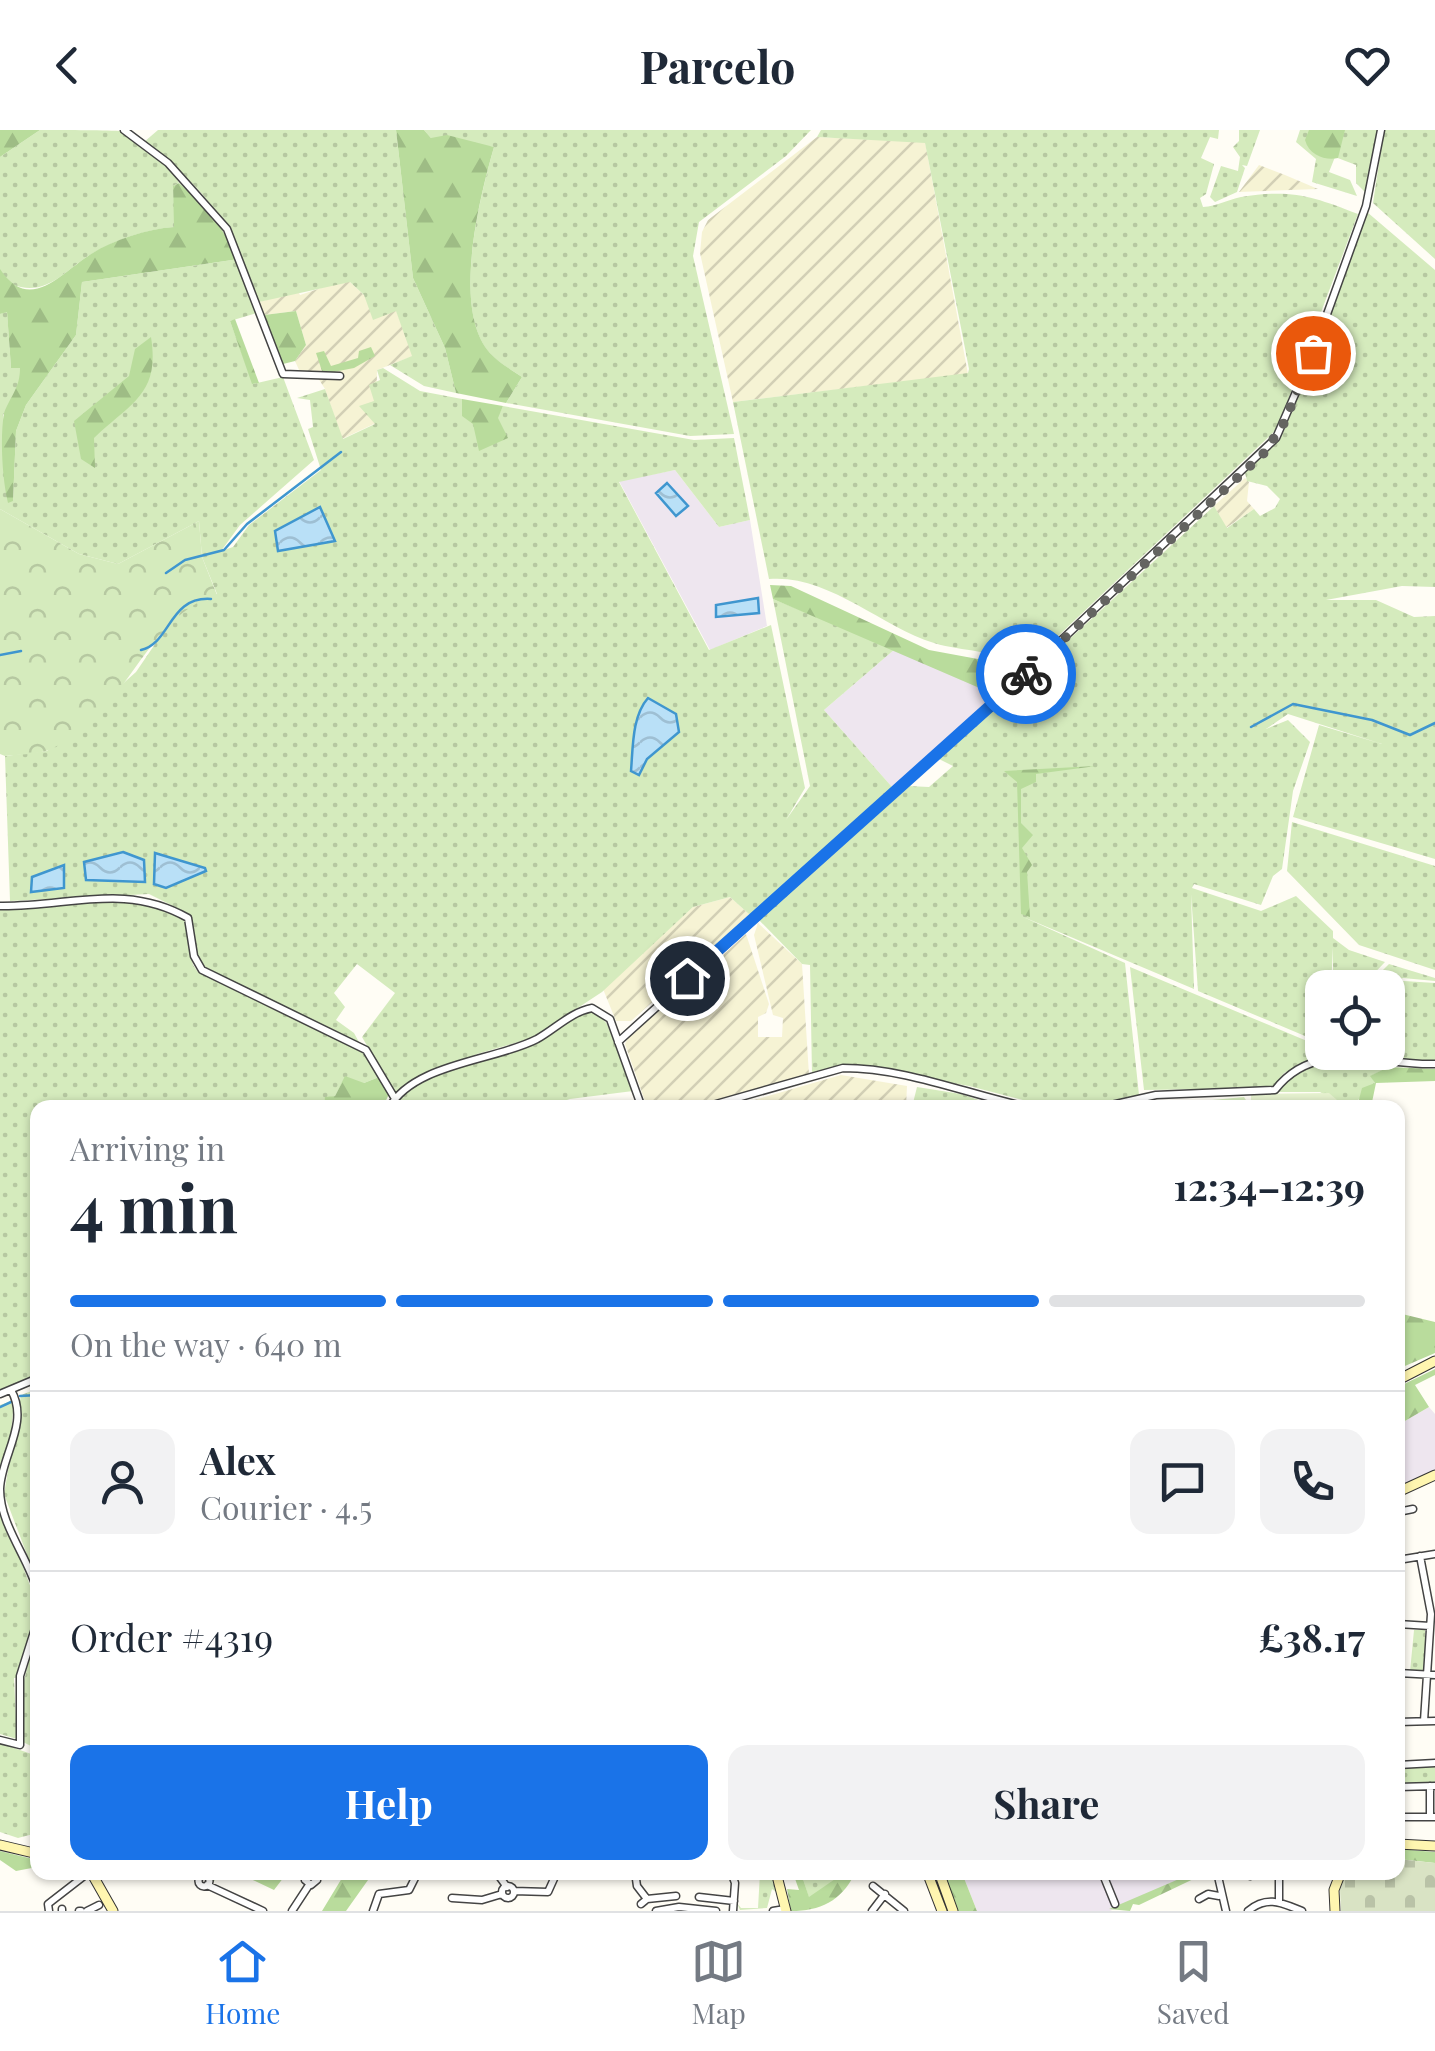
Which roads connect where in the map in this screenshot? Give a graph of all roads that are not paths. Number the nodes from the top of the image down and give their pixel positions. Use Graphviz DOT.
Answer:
graph roads {
  1 [pos="124,130"];
  2 [pos="1382,130"];
  3 [pos="340,376"];
  4 [pos="0,906"];
  5 [pos="613,1029"];
  6 [pos="628,1031"];
  7 [pos="618,1042"];
  8 [pos="1435,1064"];
  9 [pos="394,1097"];
  10 [pos="393,1100"];
  11 [pos="639,1100"];
  12 [pos="733,1100"];
  13 [pos="1003,1100"];
  14 [pos="1134,1100"];
  15 [pos="1435,1361"];
  16 [pos="1405,1376"];
  17 [pos="30,1382"];
  18 [pos="11,1390"];
  19 [pos="0,1394"];
  20 [pos="1435,1475"];
  21 [pos="1405,1489"];
  22 [pos="1413,1509"];
  23 [pos="1405,1511"];
  24 [pos="1435,1554"];
  25 [pos="1420,1556"];
  26 [pos="1405,1559"];
  27 [pos="30,1573"];
  28 [pos="1430,1585"];
  29 [pos="1405,1624"];
  30 [pos="1430,1626"];
  31 [pos="30,1644"];
  32 [pos="1405,1673"];
  33 [pos="1431,1675"];
  34 [pos="1424,1721"];
  35 [pos="1435,1721"];
  36 [pos="1405,1722"];
  37 [pos="0,1740"];
  38 [pos="1435,1763"];
  39 [pos="1405,1764"];
  40 [pos="1432,1786"];
  41 [pos="1405,1787"];
  42 [pos="1405,1817"];
  43 [pos="1433,1817"];
  44 [pos="1405,1844"];
  45 [pos="0,1846"];
  46 [pos="1435,1846"];
  47 [pos="30,1852"];
  48 [pos="82,1880"];
  49 [pos="96,1880"];
  50 [pos="315,1880"];
  51 [pos="414,1880"];
  52 [pos="501,1880"];
  53 [pos="553,1880"];
  54 [pos="636,1880"];
  55 [pos="732,1880"];
  56 [pos="778,1880"];
  57 [pos="931,1880"];
  58 [pos="942,1880"];
  59 [pos="1105,1880"];
  60 [pos="1218,1880"];
  61 [pos="1280,1880"];
  62 [pos="1338,1880"];
  63 [pos="207,1885"];
  64 [pos="873,1886"];
  65 [pos="508,1893"];
  66 [pos="885,1894"];
  67 [pos="458,1895"];
  68 [pos="676,1896"];
  69 [pos="1219,1896"];
  70 [pos="699,1898"];
  71 [pos="1199,1899"];
  72 [pos="734,1901"];
  73 [pos="1279,1901"];
  74 [pos="1115,1904"];
  75 [pos="100,1905"];
  76 [pos="513,1908"];
  77 [pos="786,1910"];
  78 [pos="1298,1910"];
  79 [pos="50,1911"];
  80 [pos="83,1911"];
  81 [pos="113,1911"];
  82 [pos="264,1911"];
  83 [pos="292,1911"];
  84 [pos="372,1911"];
  85 [pos="656,1911"];
  86 [pos="716,1911"];
  87 [pos="733,1911"];
  88 [pos="774,1911"];
  89 [pos="872,1911"];
  90 [pos="904,1911"];
  91 [pos="942,1911"];
  92 [pos="953,1911"];
  93 [pos="1226,1911"];
  94 [pos="1248,1911"];
  95 [pos="1335,1911"];
  1 -- 3 [label="street"];
  2 -- 6 [label="street"];
  4 -- 9 [label="street"];
  5 -- 6 [label="street"];
  5 -- 7 [label="street"];
  5 -- 9 [label="street"];
  6 -- 7 [label="street"];
  7 -- 11 [label="street"];
  8 -- 14 [label="street"];
  9 -- 10 [label="street"];
  12 -- 13 [label="street"];
  15 -- 16 [label="street"];
  17 -- 18 [label="street"];
  18 -- 19 [label="street"];
  18 -- 27 [label="street"];
  20 -- 21 [label="street"];
  22 -- 23 [label="street"];
  24 -- 25 [label="street"];
  25 -- 26 [label="street"];
  25 -- 28 [label="street"];
  28 -- 30 [label="street"];
  29 -- 30 [label="street"];
  30 -- 33 [label="street"];
  31 -- 37 [label="street"];
  32 -- 33 [label="street"];
  33 -- 34 [label="street"];
  34 -- 35 [label="street"];
  34 -- 36 [label="street"];
  38 -- 39 [label="street"];
  40 -- 41 [label="street"];
  40 -- 43 [label="street"];
  42 -- 43 [label="street"];
  44 -- 46 [label="street"];
  45 -- 47 [label="street"];
  48 -- 79 [label="street"];
  49 -- 81 [label="street"];
  50 -- 83 [label="street"];
  51 -- 84 [label="street"];
  52 -- 65 [label="street"];
  53 -- 65 [label="street"];
  54 -- 68 [label="street"];
  55 -- 72 [label="street"];
  56 -- 77 [label="street"];
  57 -- 91 [label="street"];
  58 -- 92 [label="street"];
  59 -- 74 [label="street"];
  60 -- 69 [label="street"];
  61 -- 73 [label="street"];
  62 -- 95 [label="street"];
  63 -- 82 [label="street"];
  64 -- 66 [label="street"];
  65 -- 67 [label="street"];
  65 -- 76 [label="street"];
  66 -- 89 [label="street"];
  66 -- 90 [label="street"];
  69 -- 71 [label="street"];
  69 -- 93 [label="street"];
  70 -- 72 [label="street"];
  72 -- 87 [label="street"];
  73 -- 78 [label="street"];
  73 -- 94 [label="street"];
  75 -- 80 [label="street"];
  77 -- 88 [label="street"];
  85 -- 86 [label="street"];
}
